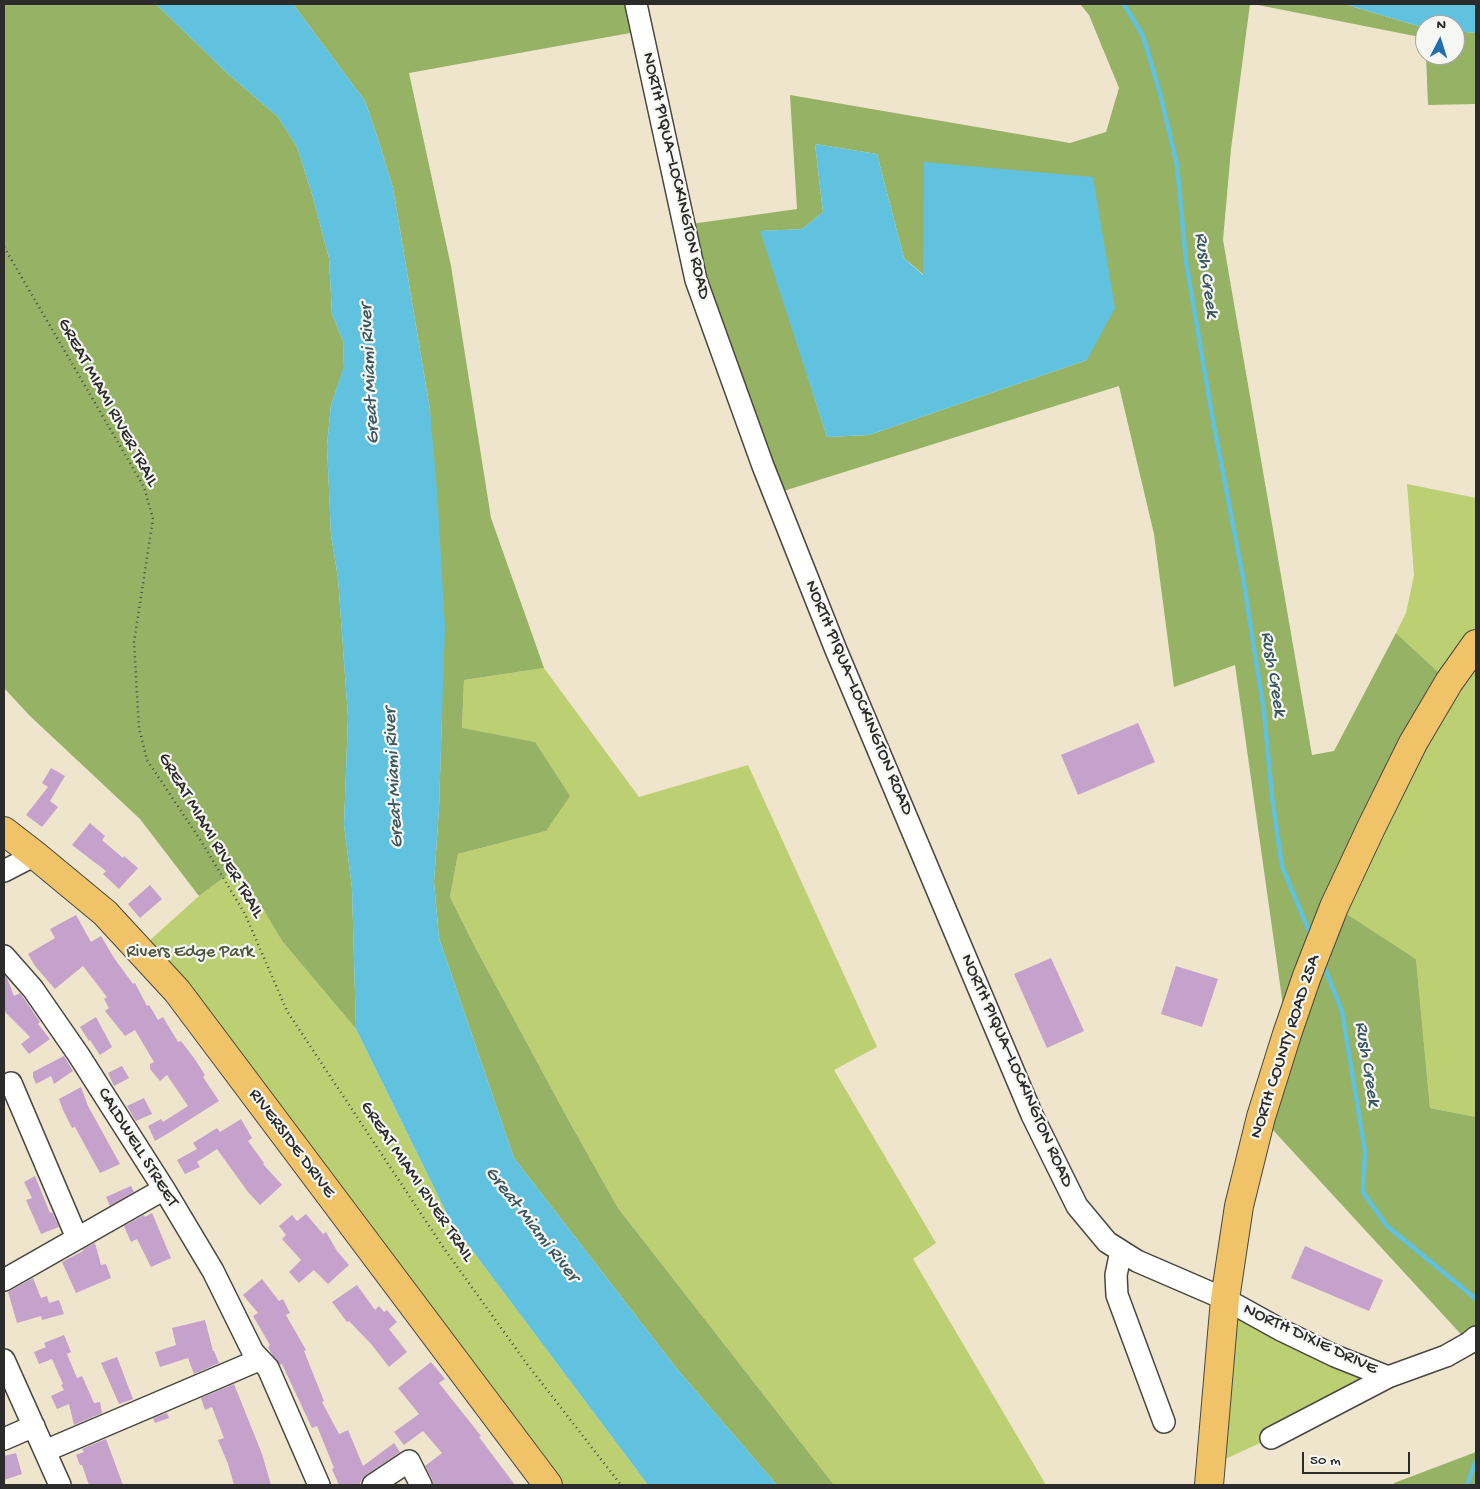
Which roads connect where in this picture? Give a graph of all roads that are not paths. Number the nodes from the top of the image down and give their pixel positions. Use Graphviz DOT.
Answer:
graph roads {
  1 [pos="636,4"];
  2 [pos="1476,644"];
  3 [pos="4,831"];
  4 [pos="35,855"];
  5 [pos="4,871"];
  6 [pos="4,956"];
  7 [pos="11,1083"];
  8 [pos="164,1189"];
  9 [pos="77,1238"];
  10 [pos="1121,1251"];
  11 [pos="4,1280"];
  12 [pos="1225,1299"];
  13 [pos="1473,1340"];
  14 [pos="253,1357"];
  15 [pos="4,1360"];
  16 [pos="1388,1377"];
  17 [pos="1164,1422"];
  18 [pos="34,1426"];
  19 [pos="1271,1438"];
  20 [pos="4,1439"];
  21 [pos="45,1451"];
  22 [pos="303,1473"];
  23 [pos="60,1485"];
  24 [pos="319,1485"];
  25 [pos="373,1485"];
  26 [pos="421,1485"];
  27 [pos="548,1485"];
  28 [pos="1209,1485"];
  1 -- 10 [label="street, NORTH PIQUA–LOCKINGTON ROAD"];
  2 -- 12 [label="main road, NORTH COUNTY ROAD 25A"];
  3 -- 4 [label="main road, RIVERSIDE DRIVE"];
  4 -- 5 [label="street"];
  4 -- 27 [label="main road, RIVERSIDE DRIVE"];
  6 -- 8 [label="street, CALDWELL STREET"];
  7 -- 9 [label="street"];
  8 -- 9 [label="street"];
  8 -- 14 [label="street, CALDWELL STREET"];
  9 -- 11 [label="street"];
  10 -- 12 [label="street, NORTH PIQUA–LOCKINGTON ROAD"];
  10 -- 17 [label="street"];
  12 -- 16 [label="street, NORTH DIXIE DRIVE"];
  12 -- 28 [label="main road, NORTH COUNTY ROAD 25A"];
  13 -- 16 [label="street, NORTH DIXIE DRIVE"];
  14 -- 21 [label="street"];
  14 -- 22 [label="street, CALDWELL STREET"];
  15 -- 18 [label="street"];
  16 -- 19 [label="street"];
  18 -- 20 [label="street"];
  18 -- 21 [label="street"];
  21 -- 23 [label="street"];
  22 -- 24 [label="street, CALDWELL STREET"];
  25 -- 26 [label="street"];
}
